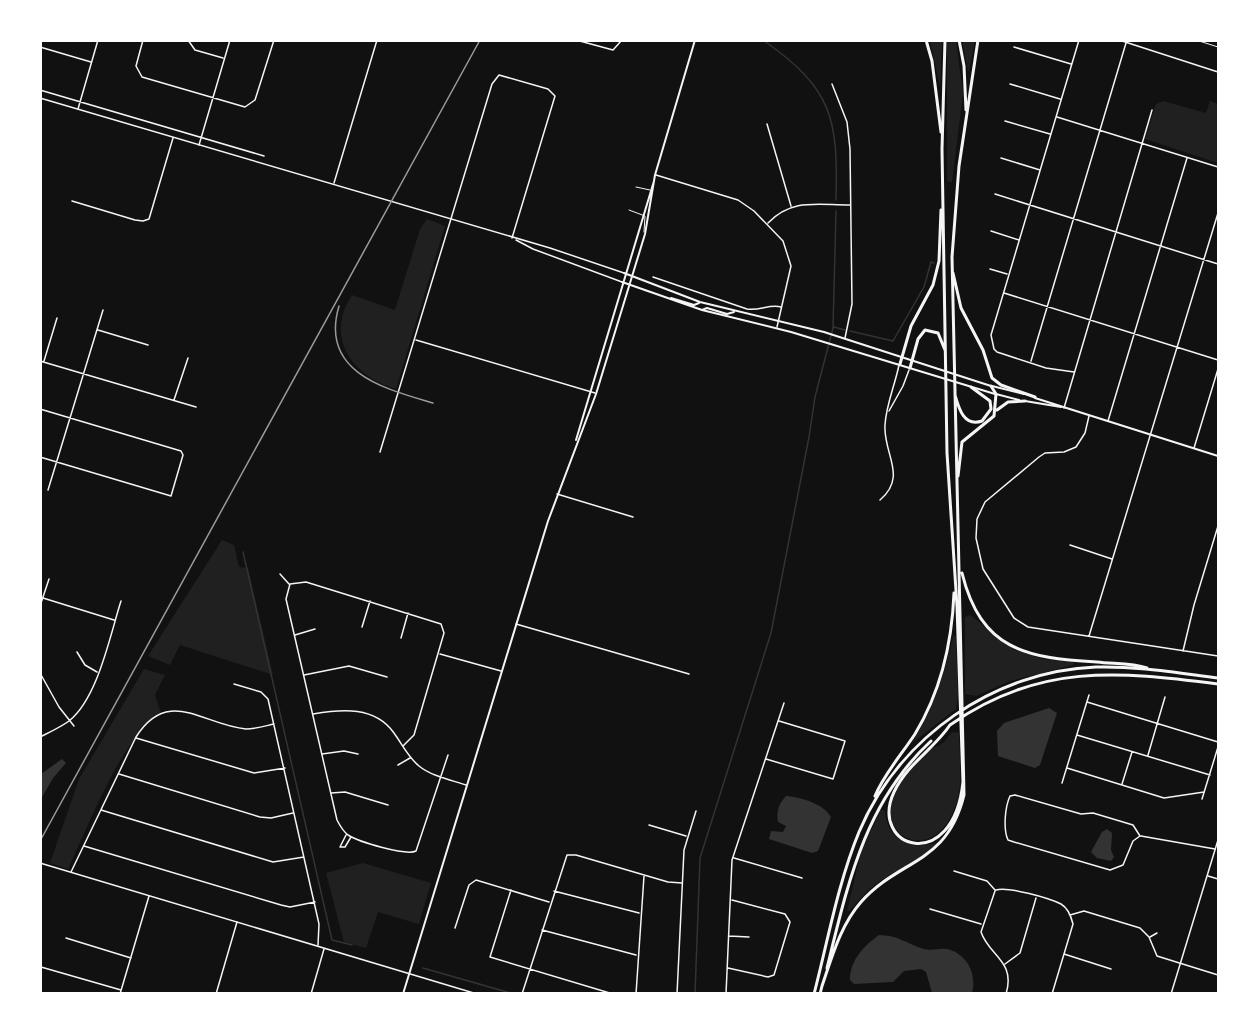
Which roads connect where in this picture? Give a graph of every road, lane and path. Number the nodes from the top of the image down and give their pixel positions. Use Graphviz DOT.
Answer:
graph roads {
  1 [pos="98,40"];
  2 [pos="143,40"];
  3 [pos="188,40"];
  4 [pos="230,40"];
  5 [pos="273,40"];
  6 [pos="377,40"];
  7 [pos="576,40"];
  8 [pos="622,40"];
  9 [pos="695,40"];
  10 [pos="926,40"];
  11 [pos="945,40"];
  12 [pos="959,40"];
  13 [pos="978,40"];
  14 [pos="1079,40"];
  15 [pos="1119,40"];
  16 [pos="1196,40"];
  17 [pos="1126,43"];
  18 [pos="40,47"];
  19 [pos="1014,47"];
  20 [pos="1218,47"];
  21 [pos="225,59"];
  22 [pos="91,62"];
  23 [pos="1072,65"];
  24 [pos="1218,72"];
  25 [pos="832,84"];
  26 [pos="1010,84"];
  27 [pos="40,90"];
  28 [pos="40,98"];
  29 [pos="213,99"];
  30 [pos="1061,100"];
  31 [pos="80,102"];
  32 [pos="78,109"];
  33 [pos="1152,110"];
  34 [pos="966,117"];
  35 [pos="1056,117"];
  36 [pos="1005,121"];
  37 [pos="767,124"];
  38 [pos="1099,132"];
  39 [pos="1050,135"];
  40 [pos="173,137"];
  41 [pos="201,138"];
  42 [pos="199,145"];
  43 [pos="1142,145"];
  44 [pos="942,149"];
  45 [pos="264,156"];
  46 [pos="1001,158"];
  47 [pos="1187,158"];
  48 [pos="1218,167"];
  49 [pos="1040,170"];
  50 [pos="655,177"];
  51 [pos="943,178"];
  52 [pos="334,185"];
  53 [pos="636,187"];
  54 [pos="650,190"];
  55 [pos="996,194"];
  56 [pos="72,201"];
  57 [pos="850,205"];
  58 [pos="1029,205"];
  59 [pos="791,206"];
  60 [pos="629,210"];
  61 [pos="1218,213"];
  62 [pos="642,214"];
  63 [pos="1073,219"];
  64 [pos="451,221"];
  65 [pos="767,224"];
  66 [pos="991,231"];
  67 [pos="1117,232"];
  68 [pos="645,234"];
  69 [pos="512,238"];
  70 [pos="1019,240"];
  71 [pos="1160,246"];
  72 [pos="952,257"];
  73 [pos="1204,260"];
  74 [pos="1218,264"];
  75 [pos="990,269"];
  76 [pos="624,273"];
  77 [pos="1008,274"];
  78 [pos="631,275"];
  79 [pos="653,277"];
  80 [pos="622,282"];
  81 [pos="629,284"];
  82 [pos="1003,293"];
  83 [pos="703,296"];
  84 [pos="669,298"];
  85 [pos="700,302"];
  86 [pos="1047,307"];
  87 [pos="782,308"];
  88 [pos="103,310"];
  89 [pos="702,310"];
  90 [pos="734,312"];
  91 [pos="57,318"];
  92 [pos="778,320"];
  93 [pos="1090,320"];
  94 [pos="777,328"];
  95 [pos="97,330"];
  96 [pos="1134,334"];
  97 [pos="414,339"];
  98 [pos="845,339"];
  99 [pos="148,345"];
  100 [pos="1178,347"];
  101 [pos="946,355"];
  102 [pos="902,356"];
  103 [pos="188,358"];
  104 [pos="912,360"];
  105 [pos="1218,360"];
  106 [pos="42,362"];
  107 [pos="1030,362"];
  108 [pos="900,364"];
  109 [pos="910,368"];
  110 [pos="1218,369"];
  111 [pos="1074,372"];
  112 [pos="84,374"];
  113 [pos="991,386"];
  114 [pos="971,387"];
  115 [pos="954,389"];
  116 [pos="590,391"];
  117 [pos="596,394"];
  118 [pos="996,394"];
  119 [pos="1035,397"];
  120 [pos="174,401"];
  121 [pos="1025,401"];
  122 [pos="196,407"];
  123 [pos="1064,408"];
  124 [pos="40,409"];
  125 [pos="995,411"];
  126 [pos="888,412"];
  127 [pos="1089,416"];
  128 [pos="70,418"];
  129 [pos="1107,422"];
  130 [pos="1151,435"];
  131 [pos="576,442"];
  132 [pos="1194,448"];
  133 [pos="380,452"];
  134 [pos="1218,456"];
  135 [pos="40,457"];
  136 [pos="57,462"];
  137 [pos="48,490"];
  138 [pos="957,493"];
  139 [pos="557,494"];
  140 [pos="880,500"];
  141 [pos="633,517"];
  142 [pos="1218,526"];
  143 [pos="1070,545"];
  144 [pos="1113,559"];
  145 [pos="961,568"];
  146 [pos="280,574"];
  147 [pos="49,579"];
  148 [pos="954,583"];
  149 [pos="290,584"];
  150 [pos="43,598"];
  151 [pos="121,601"];
  152 [pos="370,601"];
  153 [pos="40,606"];
  154 [pos="409,612"];
  155 [pos="115,620"];
  156 [pos="516,624"];
  157 [pos="362,627"];
  158 [pos="315,629"];
  159 [pos="294,635"];
  160 [pos="1089,636"];
  161 [pos="401,638"];
  162 [pos="1183,651"];
  163 [pos="76,652"];
  164 [pos="439,653"];
  165 [pos="1218,656"];
  166 [pos="501,671"];
  167 [pos="1155,671"];
  168 [pos="40,673"];
  169 [pos="98,673"];
  170 [pos="689,674"];
  171 [pos="303,675"];
  172 [pos="387,677"];
  173 [pos="1218,678"];
  174 [pos="234,684"];
  175 [pos="1218,684"];
  176 [pos="1089,695"];
  177 [pos="1165,697"];
  178 [pos="962,700"];
  179 [pos="1087,702"];
  180 [pos="784,703"];
  181 [pos="312,715"];
  182 [pos="69,721"];
  183 [pos="778,721"];
  184 [pos="274,724"];
  185 [pos="1158,724"];
  186 [pos="950,725"];
  187 [pos="74,726"];
  188 [pos="963,730"];
  189 [pos="1077,735"];
  190 [pos="40,737"];
  191 [pos="135,737"];
  192 [pos="1218,742"];
  193 [pos="402,746"];
  194 [pos="1218,747"];
  195 [pos="1132,752"];
  196 [pos="322,754"];
  197 [pos="358,754"];
  198 [pos="448,755"];
  199 [pos="1148,756"];
  200 [pos="411,757"];
  201 [pos="766,758"];
  202 [pos="1214,760"];
  203 [pos="1218,762"];
  204 [pos="399,765"];
  205 [pos="285,768"];
  206 [pos="1067,768"];
  207 [pos="118,773"];
  208 [pos="441,776"];
  209 [pos="1210,776"];
  210 [pos="1062,783"];
  211 [pos="466,785"];
  212 [pos="1122,785"];
  213 [pos="1204,792"];
  214 [pos="330,793"];
  215 [pos="1202,799"];
  216 [pos="388,805"];
  217 [pos="100,809"];
  218 [pos="870,809"];
  219 [pos="696,811"];
  220 [pos="294,812"];
  221 [pos="649,825"];
  222 [pos="346,834"];
  223 [pos="687,836"];
  224 [pos="1140,836"];
  225 [pos="351,837"];
  226 [pos="1218,840"];
  227 [pos="83,846"];
  228 [pos="1215,849"];
  229 [pos="305,857"];
  230 [pos="733,858"];
  231 [pos="40,863"];
  232 [pos="71,872"];
  233 [pos="954,872"];
  234 [pos="644,875"];
  235 [pos="1207,876"];
  236 [pos="802,878"];
  237 [pos="1218,879"];
  238 [pos="682,883"];
  239 [pos="511,890"];
  240 [pos="996,890"];
  241 [pos="553,891"];
  242 [pos="149,895"];
  243 [pos="1037,897"];
  244 [pos="730,900"];
  245 [pos="315,902"];
  246 [pos="550,902"];
  247 [pos="930,909"];
  248 [pos="639,913"];
  249 [pos="1070,915"];
  250 [pos="237,922"];
  251 [pos="982,925"];
  252 [pos="455,928"];
  253 [pos="542,930"];
  254 [pos="1157,933"];
  255 [pos="728,936"];
  256 [pos="749,937"];
  257 [pos="1149,937"];
  258 [pos="66,938"];
  259 [pos="318,946"];
  260 [pos="325,948"];
  261 [pos="1064,954"];
  262 [pos="637,955"];
  263 [pos="131,958"];
  264 [pos="1181,963"];
  265 [pos="1005,965"];
  266 [pos="41,967"];
  267 [pos="727,968"];
  268 [pos="530,969"];
  269 [pos="1111,969"];
  270 [pos="409,974"];
  271 [pos="1218,975"];
  272 [pos="822,986"];
  273 [pos="120,992"];
  274 [pos="216,993"];
  275 [pos="311,993"];
  276 [pos="403,993"];
  277 [pos="477,993"];
  278 [pos="522,993"];
  279 [pos="613,993"];
  280 [pos="636,993"];
  281 [pos="677,993"];
  282 [pos="726,993"];
  283 [pos="814,993"];
  284 [pos="820,993"];
  285 [pos="1006,993"];
  286 [pos="1052,993"];
  287 [pos="1171,993"];
  1 -- 22 [label="street"];
  2 -- 29 [label="street"];
  3 -- 21 [label="street"];
  4 -- 21 [label="street"];
  5 -- 29 [label="street"];
  6 -- 52 [label="street"];
  7 -- 8 [label="street"];
  9 -- 50 [label="main road"];
  10 -- 44 [label="highway"];
  11 -- 44 [label="highway"];
  12 -- 34 [label="highway"];
  13 -- 34 [label="highway"];
  14 -- 23 [label="street"];
  15 -- 17 [label="street"];
  16 -- 20 [label="lane"];
  17 -- 24 [label="street"];
  17 -- 38 [label="street"];
  18 -- 22 [label="street"];
  19 -- 23 [label="street"];
  21 -- 29 [label="street"];
  22 -- 31 [label="street"];
  23 -- 30 [label="street"];
  25 -- 57 [label="street"];
  26 -- 30 [label="street"];
  27 -- 31 [label="street"];
  28 -- 32 [label="street"];
  29 -- 41 [label="street"];
  30 -- 35 [label="street"];
  31 -- 32 [label="street"];
  31 -- 41 [label="street"];
  32 -- 40 [label="street"];
  33 -- 43 [label="street"];
  34 -- 72 [label="highway"];
  35 -- 38 [label="street"];
  35 -- 39 [label="street"];
  36 -- 39 [label="street"];
  37 -- 59 [label="street"];
  38 -- 43 [label="street"];
  38 -- 63 [label="street"];
  39 -- 49 [label="street"];
  40 -- 42 [label="street"];
  40 -- 56 [label="street"];
  41 -- 42 [label="street"];
  41 -- 45 [label="street"];
  42 -- 52 [label="street"];
  43 -- 47 [label="street"];
  43 -- 67 [label="street"];
  44 -- 51 [label="highway"];
  46 -- 49 [label="street"];
  47 -- 48 [label="street"];
  47 -- 71 [label="street"];
  49 -- 58 [label="street"];
  50 -- 54 [label="main road"];
  50 -- 65 [label="street"];
  50 -- 68 [label="main road"];
  51 -- 101 [label="highway"];
  51 -- 102 [label="highway"];
  52 -- 64 [label="street"];
  53 -- 54 [label="lane"];
  54 -- 62 [label="main road"];
  55 -- 58 [label="street"];
  57 -- 59 [label="street"];
  57 -- 98 [label="street"];
  58 -- 63 [label="street"];
  58 -- 70 [label="street"];
  59 -- 65 [label="street"];
  60 -- 62 [label="lane"];
  61 -- 73 [label="street"];
  62 -- 68 [label="lane"];
  62 -- 76 [label="main road"];
  63 -- 67 [label="street"];
  63 -- 86 [label="street"];
  64 -- 69 [label="street"];
  64 -- 69 [label="street"];
  64 -- 97 [label="street"];
  65 -- 87 [label="street"];
  66 -- 70 [label="street"];
  67 -- 71 [label="street"];
  67 -- 93 [label="street"];
  68 -- 78 [label="main road"];
  69 -- 76 [label="street"];
  69 -- 80 [label="street"];
  70 -- 77 [label="street"];
  71 -- 73 [label="street"];
  71 -- 96 [label="street"];
  72 -- 115 [label="highway"];
  72 -- 119 [label="highway"];
  73 -- 74 [label="street"];
  73 -- 100 [label="street"];
  75 -- 77 [label="street"];
  76 -- 78 [label="main road"];
  76 -- 80 [label="main road"];
  77 -- 82 [label="street"];
  78 -- 81 [label="main road"];
  78 -- 85 [label="main road"];
  79 -- 83 [label="street"];
  80 -- 81 [label="main road"];
  80 -- 116 [label="main road"];
  81 -- 84 [label="main road"];
  81 -- 117 [label="main road"];
  82 -- 86 [label="street"];
  82 -- 107 [label="street"];
  83 -- 85 [label="street"];
  83 -- 87 [label="street"];
  84 -- 85 [label="main road"];
  84 -- 89 [label="main road"];
  85 -- 90 [label="main road"];
  86 -- 93 [label="street"];
  86 -- 107 [label="street"];
  87 -- 92 [label="street"];
  88 -- 95 [label="street"];
  89 -- 90 [label="main road"];
  89 -- 94 [label="main road"];
  90 -- 92 [label="main road"];
  91 -- 106 [label="street"];
  92 -- 94 [label="street"];
  92 -- 98 [label="main road"];
  93 -- 96 [label="street"];
  93 -- 111 [label="street"];
  94 -- 108 [label="main road"];
  95 -- 99 [label="street"];
  95 -- 112 [label="street"];
  96 -- 100 [label="street"];
  96 -- 129 [label="street"];
  97 -- 116 [label="street"];
  97 -- 133 [label="street"];
  98 -- 102 [label="main road"];
  100 -- 105 [label="street"];
  100 -- 130 [label="street"];
  101 -- 104 [label="highway"];
  101 -- 148 [label="highway"];
  102 -- 104 [label="main road"];
  102 -- 108 [label="highway"];
  103 -- 120 [label="street"];
  104 -- 109 [label="highway"];
  104 -- 113 [label="main road"];
  106 -- 112 [label="street"];
  107 -- 111 [label="street"];
  108 -- 109 [label="main road"];
  108 -- 126 [label="street"];
  109 -- 114 [label="main road"];
  109 -- 126 [label="street"];
  110 -- 132 [label="street"];
  111 -- 123 [label="street"];
  112 -- 120 [label="street"];
  112 -- 128 [label="street"];
  113 -- 118 [label="highway"];
  113 -- 119 [label="main road"];
  114 -- 115 [label="highway"];
  114 -- 118 [label="main road"];
  115 -- 138 [label="highway"];
  116 -- 117 [label="street"];
  116 -- 131 [label="main road"];
  117 -- 131 [label="main road"];
  118 -- 121 [label="main road"];
  118 -- 125 [label="highway"];
  119 -- 123 [label="main road"];
  120 -- 122 [label="street"];
  121 -- 123 [label="main road"];
  121 -- 125 [label="highway"];
  123 -- 127 [label="main road"];
  124 -- 128 [label="street"];
  125 -- 138 [label="highway"];
  126 -- 140 [label="street"];
  127 -- 129 [label="main road"];
  127 -- 160 [label="street"];
  128 -- 136 [label="street"];
  128 -- 136 [label="street"];
  129 -- 130 [label="main road"];
  130 -- 132 [label="main road"];
  130 -- 144 [label="street"];
  131 -- 139 [label="main road"];
  132 -- 134 [label="main road"];
  135 -- 136 [label="street"];
  136 -- 137 [label="street"];
  138 -- 145 [label="highway"];
  139 -- 141 [label="street"];
  139 -- 156 [label="main road"];
  142 -- 162 [label="street"];
  143 -- 144 [label="street"];
  144 -- 160 [label="street"];
  145 -- 167 [label="highway"];
  145 -- 178 [label="highway"];
  146 -- 149 [label="street"];
  147 -- 150 [label="street"];
  148 -- 178 [label="highway"];
  148 -- 218 [label="highway"];
  149 -- 152 [label="street"];
  149 -- 159 [label="street"];
  150 -- 153 [label="street"];
  150 -- 155 [label="street"];
  151 -- 155 [label="street"];
  152 -- 154 [label="street"];
  152 -- 157 [label="street"];
  154 -- 161 [label="street"];
  154 -- 164 [label="street"];
  155 -- 169 [label="street"];
  156 -- 166 [label="main road"];
  156 -- 170 [label="street"];
  158 -- 159 [label="street"];
  159 -- 171 [label="street"];
  160 -- 162 [label="street"];
  162 -- 165 [label="street"];
  163 -- 169 [label="street"];
  164 -- 166 [label="street"];
  164 -- 193 [label="street"];
  166 -- 211 [label="main road"];
  167 -- 173 [label="highway"];
  167 -- 218 [label="highway"];
  168 -- 182 [label="street"];
  169 -- 182 [label="street"];
  171 -- 172 [label="street"];
  171 -- 181 [label="street"];
  174 -- 184 [label="street"];
  175 -- 186 [label="highway"];
  176 -- 179 [label="street"];
  177 -- 185 [label="street"];
  178 -- 188 [label="highway"];
  179 -- 185 [label="street"];
  179 -- 189 [label="street"];
  180 -- 183 [label="street"];
  181 -- 193 [label="street"];
  181 -- 196 [label="street"];
  182 -- 187 [label="street"];
  182 -- 190 [label="street"];
  183 -- 201 [label="street"];
  183 -- 201 [label="street"];
  184 -- 191 [label="street"];
  184 -- 205 [label="street"];
  185 -- 192 [label="street"];
  185 -- 199 [label="street"];
  186 -- 188 [label="highway"];
  186 -- 272 [label="highway"];
  188 -- 272 [label="highway"];
  189 -- 195 [label="street"];
  189 -- 206 [label="street"];
  191 -- 205 [label="street"];
  191 -- 207 [label="street"];
  193 -- 200 [label="street"];
  194 -- 202 [label="street"];
  195 -- 199 [label="street"];
  195 -- 212 [label="street"];
  196 -- 197 [label="street"];
  196 -- 214 [label="street"];
  198 -- 208 [label="street"];
  199 -- 209 [label="street"];
  200 -- 204 [label="street"];
  200 -- 208 [label="street"];
  201 -- 230 [label="street"];
  202 -- 203 [label="street"];
  202 -- 209 [label="street"];
  205 -- 220 [label="street"];
  206 -- 210 [label="street"];
  206 -- 212 [label="street"];
  207 -- 217 [label="street"];
  207 -- 220 [label="street"];
  208 -- 211 [label="street"];
  208 -- 225 [label="street"];
  209 -- 213 [label="street"];
  211 -- 270 [label="main road"];
  212 -- 213 [label="street"];
  213 -- 215 [label="street"];
  214 -- 216 [label="street"];
  214 -- 222 [label="street"];
  217 -- 227 [label="street"];
  217 -- 229 [label="street"];
  218 -- 283 [label="highway"];
  219 -- 223 [label="street"];
  220 -- 229 [label="street"];
  221 -- 223 [label="street"];
  222 -- 225 [label="street"];
  222 -- 225 [label="street"];
  223 -- 238 [label="street"];
  224 -- 224 [label="street"];
  224 -- 228 [label="street"];
  226 -- 228 [label="street"];
  227 -- 232 [label="street"];
  227 -- 245 [label="street"];
  228 -- 235 [label="street"];
  229 -- 245 [label="street"];
  230 -- 236 [label="street"];
  230 -- 244 [label="street"];
  231 -- 232 [label="street"];
  232 -- 242 [label="street"];
  233 -- 240 [label="street"];
  234 -- 238 [label="street"];
  234 -- 241 [label="street"];
  234 -- 248 [label="street"];
  235 -- 237 [label="street"];
  235 -- 264 [label="street"];
  238 -- 281 [label="street"];
  239 -- 246 [label="street"];
  239 -- 252 [label="street"];
  239 -- 268 [label="street"];
  240 -- 243 [label="street"];
  240 -- 251 [label="street"];
  241 -- 246 [label="street"];
  241 -- 248 [label="street"];
  242 -- 250 [label="street"];
  242 -- 263 [label="street"];
  243 -- 249 [label="street"];
  243 -- 265 [label="street"];
  244 -- 255 [label="street"];
  244 -- 267 [label="street"];
  245 -- 259 [label="street"];
  246 -- 253 [label="street"];
  247 -- 251 [label="street"];
  248 -- 262 [label="street"];
  249 -- 257 [label="street"];
  249 -- 261 [label="street"];
  250 -- 259 [label="street"];
  250 -- 274 [label="street"];
  251 -- 265 [label="street"];
  253 -- 262 [label="street"];
  253 -- 268 [label="street"];
  254 -- 257 [label="street"];
  255 -- 256 [label="street"];
  255 -- 267 [label="street"];
  257 -- 264 [label="street"];
  258 -- 263 [label="street"];
  259 -- 260 [label="street"];
  260 -- 270 [label="street"];
  260 -- 275 [label="street"];
  261 -- 269 [label="street"];
  261 -- 286 [label="street"];
  262 -- 280 [label="street"];
  263 -- 273 [label="street"];
  264 -- 271 [label="street"];
  264 -- 287 [label="street"];
  265 -- 285 [label="street"];
  266 -- 273 [label="street"];
  267 -- 282 [label="street"];
  268 -- 278 [label="street"];
  268 -- 279 [label="street"];
  270 -- 276 [label="main road"];
  270 -- 277 [label="street"];
  272 -- 284 [label="highway"];
}
